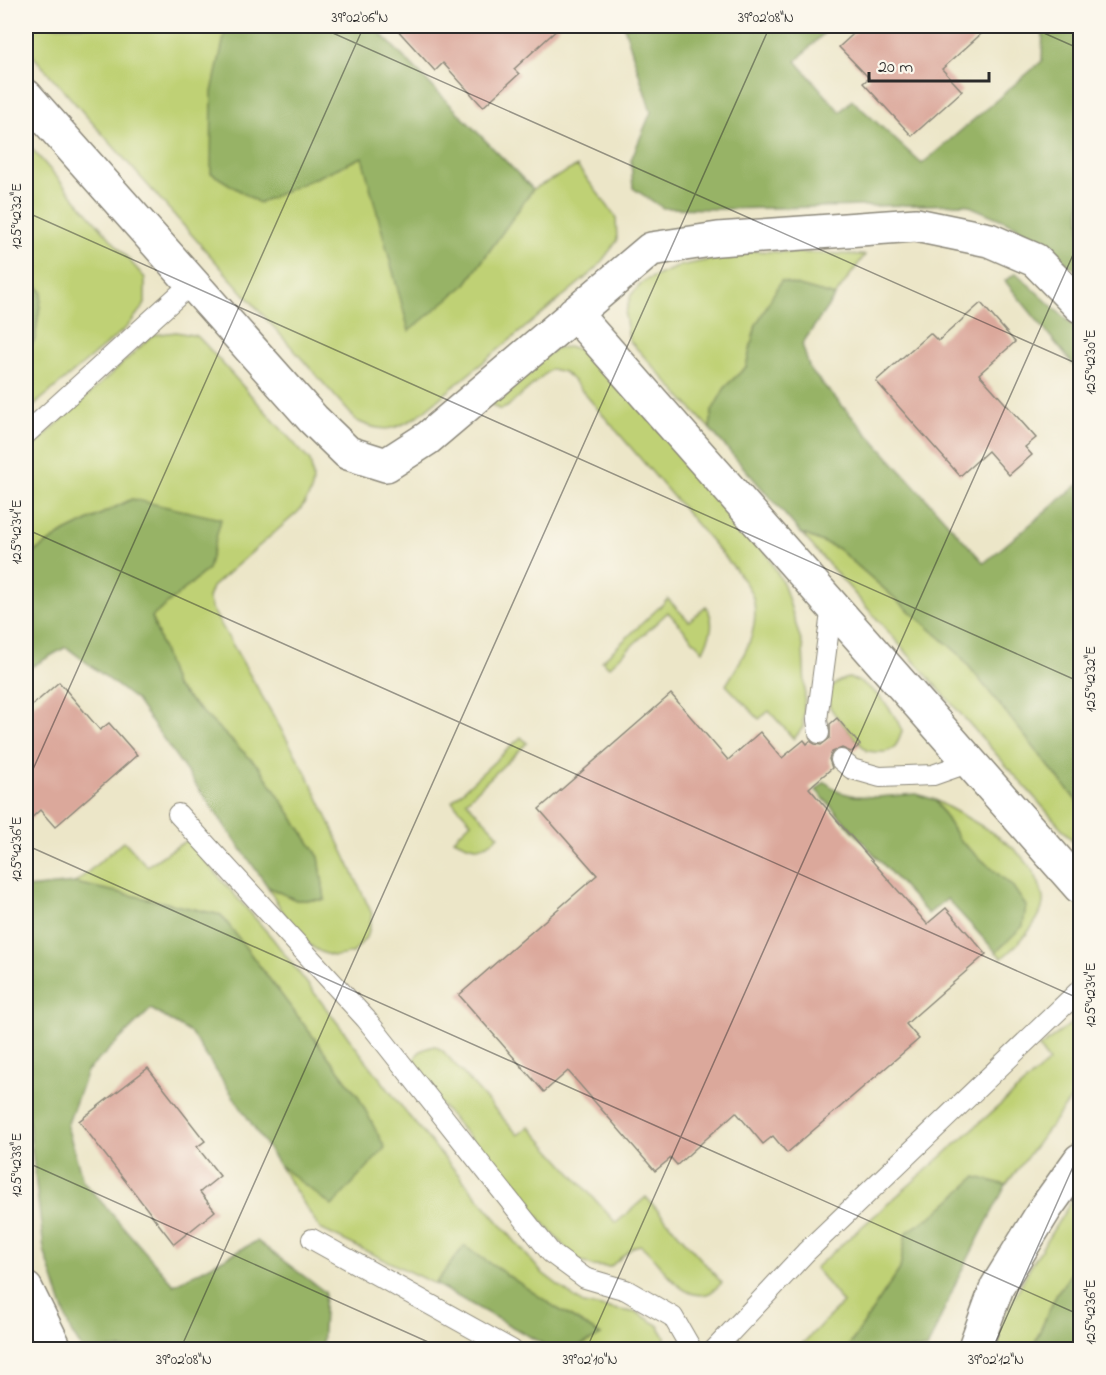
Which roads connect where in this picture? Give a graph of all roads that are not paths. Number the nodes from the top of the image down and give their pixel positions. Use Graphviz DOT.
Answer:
graph roads {
  1 [pos="26,96"];
  2 [pos="192,283"];
  3 [pos="1080,306"];
  4 [pos="574,313"];
  5 [pos="26,434"];
  6 [pos="832,605"];
  7 [pos="819,733"];
  8 [pos="841,760"];
  9 [pos="970,762"];
  10 [pos="178,814"];
  11 [pos="1080,887"];
  12 [pos="1080,990"];
  13 [pos="1080,1160"];
  14 [pos="312,1239"];
  15 [pos="26,1289"];
  16 [pos="56,1350"];
  17 [pos="512,1350"];
  18 [pos="692,1350"];
  19 [pos="714,1350"];
  20 [pos="974,1350"];
  1 -- 2 [label="street"];
  2 -- 4 [label="street"];
  2 -- 5 [label="lane"];
  3 -- 4 [label="street"];
  4 -- 6 [label="street"];
  6 -- 7 [label="lane"];
  6 -- 9 [label="street"];
  8 -- 9 [label="lane"];
  9 -- 11 [label="street"];
  10 -- 18 [label="lane"];
  12 -- 19 [label="lane"];
  13 -- 20 [label="street"];
  14 -- 17 [label="lane"];
  15 -- 16 [label="street"];
}
